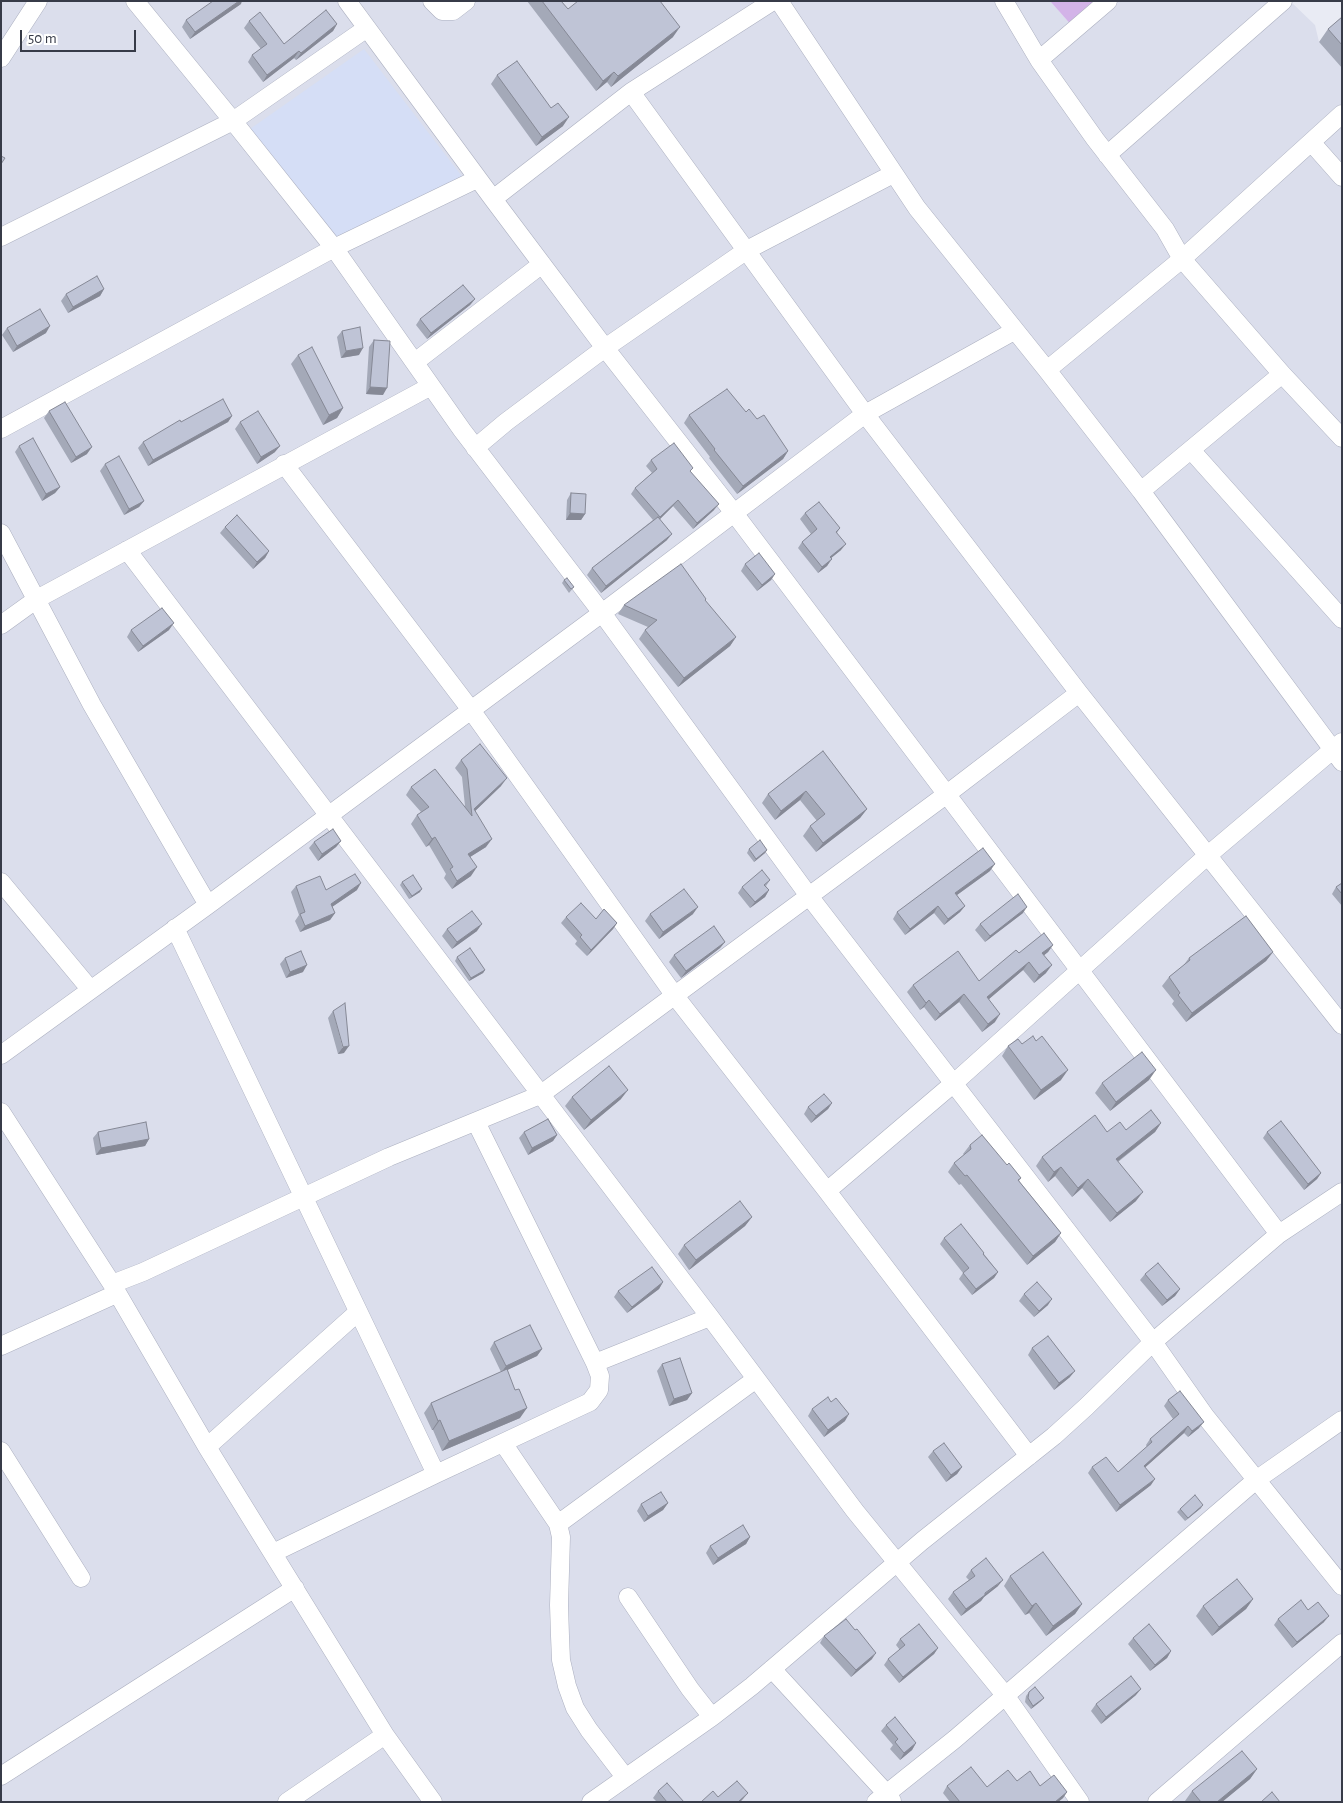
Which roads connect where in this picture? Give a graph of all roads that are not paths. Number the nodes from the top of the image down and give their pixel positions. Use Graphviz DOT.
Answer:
graph roads {
  1 [pos="38,1"];
  2 [pos="134,1"];
  3 [pos="347,1"];
  4 [pos="432,1"];
  5 [pos="466,1"];
  6 [pos="772,1"];
  7 [pos="779,1"];
  8 [pos="1004,1"];
  9 [pos="1108,1"];
  10 [pos="1283,1"];
  11 [pos="367,28"];
  12 [pos="1,58"];
  13 [pos="1039,60"];
  14 [pos="630,92"];
  15 [pos="1342,114"];
  16 [pos="233,121"];
  17 [pos="1311,142"];
  18 [pos="1107,155"];
  19 [pos="893,174"];
  20 [pos="1342,177"];
  21 [pos="477,178"];
  22 [pos="493,199"];
  23 [pos="1,237"];
  24 [pos="334,248"];
  25 [pos="747,250"];
  26 [pos="1182,259"];
  27 [pos="542,264"];
  28 [pos="1014,331"];
  29 [pos="605,348"];
  30 [pos="415,362"];
  31 [pos="1047,370"];
  32 [pos="1282,374"];
  33 [pos="431,386"];
  34 [pos="865,414"];
  35 [pos="1,429"];
  36 [pos="1342,438"];
  37 [pos="475,448"];
  38 [pos="1190,450"];
  39 [pos="284,464"];
  40 [pos="1141,491"];
  41 [pos="734,513"];
  42 [pos="1,533"];
  43 [pos="127,550"];
  44 [pos="37,599"];
  45 [pos="602,613"];
  46 [pos="1342,619"];
  47 [pos="1,626"];
  48 [pos="1079,693"];
  49 [pos="471,710"];
  50 [pos="1338,752"];
  51 [pos="947,794"];
  52 [pos="329,814"];
  53 [pos="1207,856"];
  54 [pos="1,882"];
  55 [pos="809,896"];
  56 [pos="208,905"];
  57 [pos="175,928"];
  58 [pos="1079,971"];
  59 [pos="90,990"];
  60 [pos="675,996"];
  61 [pos="1342,1025"];
  62 [pos="1,1055"];
  63 [pos="954,1083"];
  64 [pos="540,1095"];
  65 [pos="1,1112"];
  66 [pos="476,1122"];
  67 [pos="827,1192"];
  68 [pos="1342,1192"];
  69 [pos="303,1197"];
  70 [pos="1279,1234"];
  71 [pos="114,1289"];
  72 [pos="358,1312"];
  73 [pos="710,1317"];
  74 [pos="1153,1342"];
  75 [pos="1,1346"];
  76 [pos="595,1363"];
  77 [pos="756,1379"];
  78 [pos="1342,1420"];
  79 [pos="503,1443"];
  80 [pos="207,1447"];
  81 [pos="1,1451"];
  82 [pos="1028,1456"];
  83 [pos="436,1474"];
  84 [pos="1256,1480"];
  85 [pos="558,1524"];
  86 [pos="273,1553"];
  87 [pos="897,1561"];
  88 [pos="81,1578"];
  89 [pos="1342,1586"];
  90 [pos="295,1588"];
  91 [pos="628,1597"];
  92 [pos="1342,1643"];
  93 [pos="772,1669"];
  94 [pos="1005,1695"];
  95 [pos="712,1717"];
  96 [pos="384,1735"];
  97 [pos="2,1774"];
  98 [pos="625,1777"];
  99 [pos="885,1799"];
  100 [pos="287,1802"];
  101 [pos="433,1802"];
  102 [pos="591,1802"];
  103 [pos="1080,1802"];
  104 [pos="1157,1802"];
  1 -- 12 [label="street"];
  2 -- 16 [label="street"];
  3 -- 11 [label="street"];
  4 -- 5 [label="street"];
  6 -- 14 [label="street"];
  7 -- 19 [label="street"];
  8 -- 13 [label="street"];
  9 -- 13 [label="street"];
  10 -- 18 [label="street"];
  11 -- 16 [label="street"];
  11 -- 21 [label="street"];
  13 -- 18 [label="street"];
  14 -- 22 [label="street"];
  14 -- 25 [label="street"];
  15 -- 17 [label="street"];
  16 -- 23 [label="street"];
  16 -- 24 [label="street"];
  17 -- 20 [label="street"];
  17 -- 26 [label="street"];
  18 -- 26 [label="street"];
  19 -- 25 [label="street"];
  19 -- 28 [label="street"];
  21 -- 22 [label="street"];
  21 -- 24 [label="street"];
  22 -- 27 [label="street"];
  24 -- 30 [label="street"];
  24 -- 35 [label="street"];
  25 -- 29 [label="street"];
  25 -- 34 [label="street"];
  26 -- 31 [label="street"];
  26 -- 32 [label="street"];
  27 -- 29 [label="street"];
  27 -- 30 [label="street"];
  28 -- 31 [label="street"];
  28 -- 34 [label="street"];
  29 -- 37 [label="street"];
  29 -- 41 [label="street"];
  30 -- 33 [label="street"];
  31 -- 40 [label="street"];
  32 -- 36 [label="street"];
  32 -- 38 [label="street"];
  33 -- 37 [label="street"];
  33 -- 39 [label="street"];
  34 -- 41 [label="street"];
  34 -- 48 [label="street"];
  37 -- 45 [label="street"];
  38 -- 40 [label="street"];
  38 -- 46 [label="street"];
  39 -- 43 [label="street"];
  39 -- 49 [label="street"];
  40 -- 50 [label="street"];
  41 -- 45 [label="street"];
  41 -- 51 [label="street"];
  42 -- 44 [label="street"];
  43 -- 44 [label="street"];
  43 -- 52 [label="street"];
  44 -- 47 [label="street"];
  44 -- 56 [label="street"];
  45 -- 49 [label="street"];
  45 -- 55 [label="street"];
  48 -- 51 [label="street"];
  48 -- 53 [label="street"];
  49 -- 52 [label="street"];
  49 -- 60 [label="street"];
  50 -- 53 [label="street"];
  51 -- 55 [label="street"];
  51 -- 58 [label="street"];
  52 -- 56 [label="street"];
  52 -- 64 [label="street"];
  53 -- 58 [label="street"];
  53 -- 61 [label="street"];
  54 -- 59 [label="street"];
  55 -- 60 [label="street"];
  55 -- 63 [label="street"];
  56 -- 57 [label="street"];
  57 -- 59 [label="street"];
  57 -- 69 [label="street"];
  58 -- 63 [label="street"];
  58 -- 70 [label="street"];
  59 -- 62 [label="street"];
  60 -- 64 [label="street"];
  60 -- 67 [label="street"];
  63 -- 67 [label="street"];
  63 -- 74 [label="street"];
  64 -- 66 [label="street"];
  64 -- 73 [label="street"];
  65 -- 71 [label="street"];
  66 -- 69 [label="street"];
  66 -- 76 [label="street"];
  67 -- 82 [label="street"];
  68 -- 70 [label="street"];
  69 -- 71 [label="street"];
  69 -- 72 [label="street"];
  70 -- 74 [label="street"];
  71 -- 75 [label="street"];
  71 -- 80 [label="street"];
  72 -- 80 [label="street"];
  72 -- 83 [label="street"];
  73 -- 76 [label="street"];
  73 -- 77 [label="street"];
  74 -- 82 [label="street"];
  74 -- 84 [label="street"];
  76 -- 79 [label="street"];
  77 -- 85 [label="street"];
  77 -- 87 [label="street"];
  78 -- 84 [label="street"];
  79 -- 83 [label="street"];
  79 -- 85 [label="street"];
  80 -- 86 [label="street"];
  81 -- 88 [label="street"];
  82 -- 87 [label="street"];
  83 -- 86 [label="street"];
  84 -- 89 [label="street"];
  84 -- 94 [label="street"];
  85 -- 98 [label="street"];
  86 -- 90 [label="street"];
  87 -- 93 [label="street"];
  87 -- 94 [label="street"];
  90 -- 96 [label="street"];
  90 -- 97 [label="street"];
  91 -- 95 [label="street"];
  92 -- 104 [label="street"];
  93 -- 95 [label="street"];
  93 -- 99 [label="street"];
  94 -- 99 [label="street"];
  94 -- 103 [label="street"];
  95 -- 98 [label="street"];
  96 -- 100 [label="street"];
  96 -- 101 [label="street"];
  98 -- 102 [label="street"];
}
